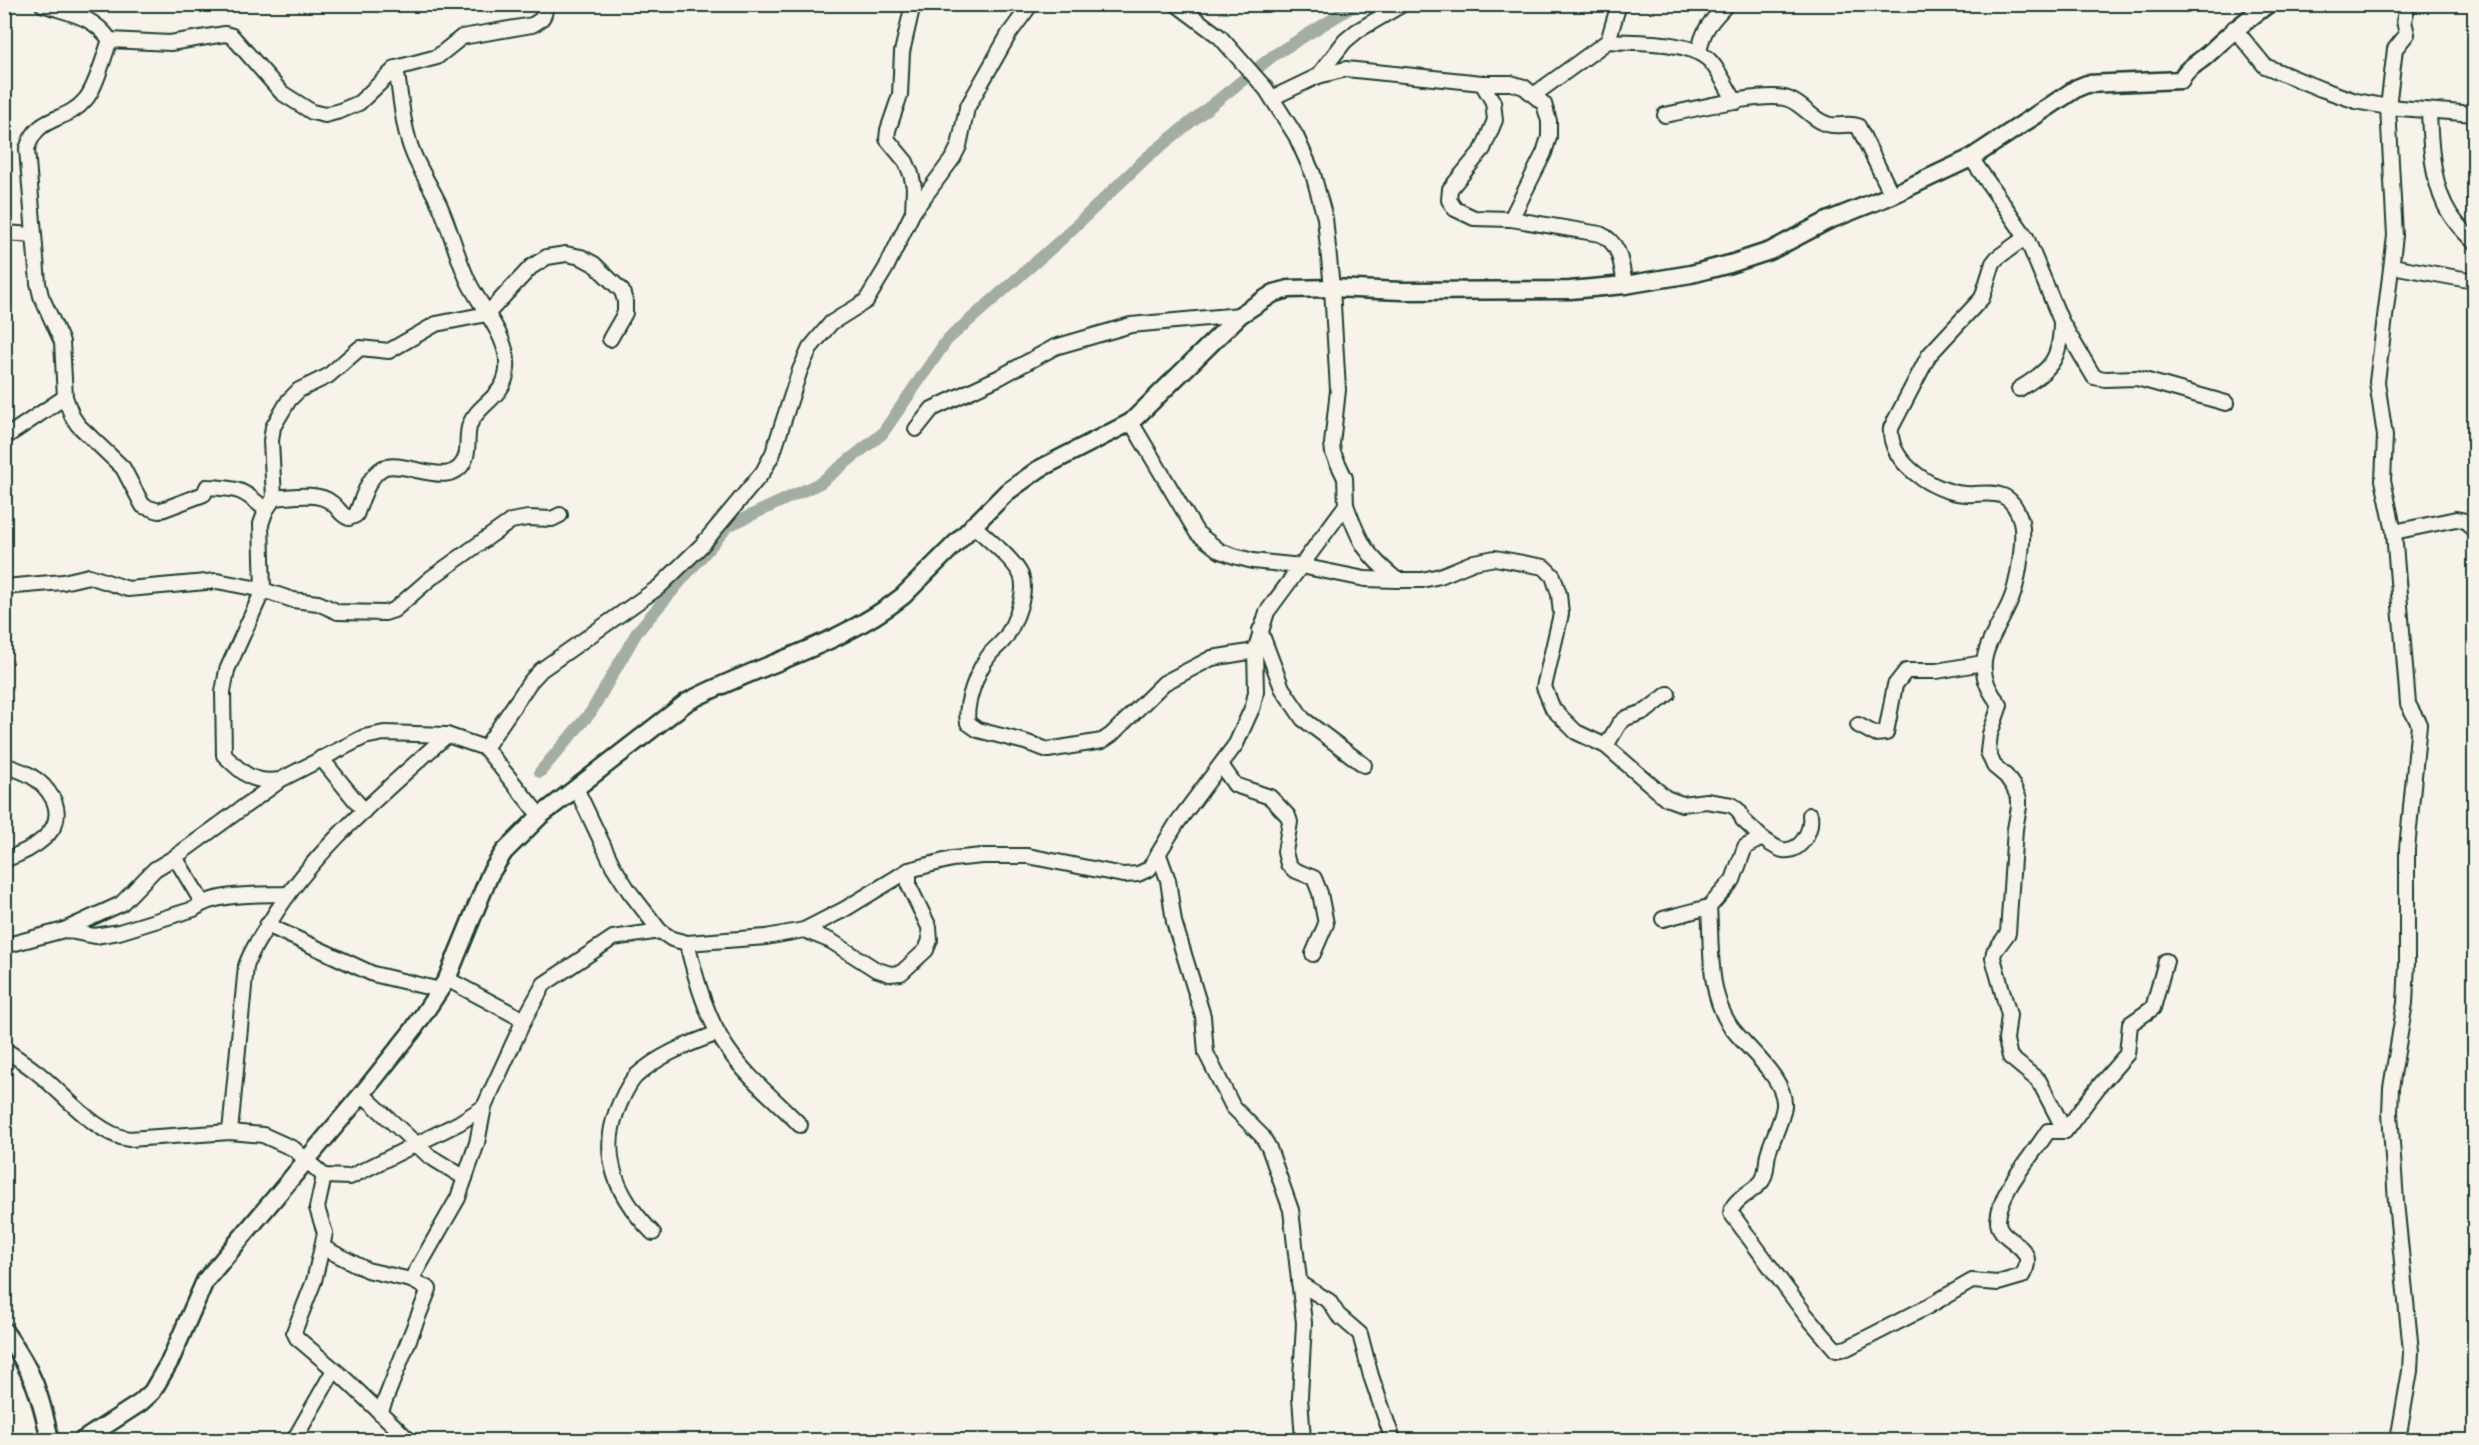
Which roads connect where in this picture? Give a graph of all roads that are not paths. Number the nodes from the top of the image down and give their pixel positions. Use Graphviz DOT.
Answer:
graph roads {
  1 [pos="42,4"];
  2 [pos="545,4"];
  3 [pos="913,4"];
  4 [pos="1031,4"];
  5 [pos="1176,4"];
  6 [pos="1402,4"];
  7 [pos="1619,4"];
  8 [pos="1727,4"];
  9 [pos="2268,4"];
  10 [pos="2408,4"];
  11 [pos="2234,28"];
  12 [pos="110,40"];
  13 [pos="1608,41"];
  14 [pos="1699,52"];
  15 [pos="396,68"];
  16 [pos="1318,76"];
  17 [pos="1482,83"];
  18 [pos="1269,94"];
  19 [pos="1535,94"];
  20 [pos="1736,102"];
  21 [pos="2388,107"];
  22 [pos="2429,111"];
  23 [pos="2475,114"];
  24 [pos="1665,115"];
  25 [pos="1971,158"];
  26 [pos="1892,195"];
  27 [pos="913,212"];
  28 [pos="1511,219"];
  29 [pos="4,233"];
  30 [pos="34,235"];
  31 [pos="2026,237"];
  32 [pos="2475,243"];
  33 [pos="2392,266"];
  34 [pos="2475,281"];
  35 [pos="1625,285"];
  36 [pos="1332,288"];
  37 [pos="487,314"];
  38 [pos="1240,315"];
  39 [pos="2061,321"];
  40 [pos="610,339"];
  41 [pos="2019,389"];
  42 [pos="65,398"];
  43 [pos="2226,403"];
  44 [pos="1131,422"];
  45 [pos="916,429"];
  46 [pos="4,438"];
  47 [pos="274,498"];
  48 [pos="1346,505"];
  49 [pos="266,510"];
  50 [pos="561,515"];
  51 [pos="972,524"];
  52 [pos="2394,531"];
  53 [pos="2475,531"];
  54 [pos="1301,566"];
  55 [pos="1397,580"];
  56 [pos="4,587"];
  57 [pos="263,590"];
  58 [pos="1260,630"];
  59 [pos="1255,651"];
  60 [pos="1983,663"];
  61 [pos="1668,694"];
  62 [pos="1858,725"];
  63 [pos="447,735"];
  64 [pos="1606,746"];
  65 [pos="485,748"];
  66 [pos="321,758"];
  67 [pos="4,765"];
  68 [pos="1221,765"];
  69 [pos="1364,765"];
  70 [pos="280,780"];
  71 [pos="576,788"];
  72 [pos="364,812"];
  73 [pos="1810,815"];
  74 [pos="540,816"];
  75 [pos="1762,838"];
  76 [pos="1160,855"];
  77 [pos="175,857"];
  78 [pos="4,860"];
  79 [pos="909,870"];
  80 [pos="287,894"];
  81 [pos="202,902"];
  82 [pos="1709,907"];
  83 [pos="1663,919"];
  84 [pos="267,925"];
  85 [pos="64,930"];
  86 [pos="804,930"];
  87 [pos="660,931"];
  88 [pos="687,943"];
  89 [pos="4,946"];
  90 [pos="1313,954"];
  91 [pos="2166,961"];
  92 [pos="444,985"];
  93 [pos="524,1020"];
  94 [pos="718,1033"];
  95 [pos="6,1053"];
  96 [pos="362,1094"];
  97 [pos="484,1107"];
  98 [pos="800,1125"];
  99 [pos="2065,1131"];
  100 [pos="231,1132"];
  101 [pos="414,1144"];
  102 [pos="306,1159"];
  103 [pos="324,1176"];
  104 [pos="465,1178"];
  105 [pos="652,1233"];
  106 [pos="322,1247"];
  107 [pos="411,1280"];
  108 [pos="1299,1283"];
  109 [pos="4,1331"];
  110 [pos="334,1370"];
  111 [pos="380,1413"];
  112 [pos="394,1426"];
  113 [pos="50,1440"];
  114 [pos="83,1440"];
  115 [pos="294,1440"];
  116 [pos="393,1440"];
  117 [pos="409,1440"];
  118 [pos="1303,1440"];
  119 [pos="1393,1440"];
  120 [pos="2398,1440"];
  1 -- 12 [label="street"];
  2 -- 15 [label="street"];
  3 -- 27 [label="street"];
  4 -- 27 [label="street"];
  5 -- 18 [label="street"];
  6 -- 16 [label="street"];
  7 -- 13 [label="street"];
  8 -- 14 [label="street"];
  9 -- 11 [label="street"];
  10 -- 21 [label="street"];
  11 -- 21 [label="street"];
  11 -- 25 [label="street"];
  12 -- 15 [label="street"];
  12 -- 30 [label="street"];
  13 -- 14 [label="street"];
  13 -- 19 [label="street"];
  14 -- 20 [label="street"];
  15 -- 37 [label="street"];
  16 -- 17 [label="street"];
  16 -- 18 [label="street"];
  17 -- 19 [label="street"];
  17 -- 28 [label="street"];
  18 -- 36 [label="street"];
  19 -- 28 [label="street"];
  20 -- 24 [label="street"];
  20 -- 26 [label="street"];
  21 -- 22 [label="street"];
  21 -- 33 [label="street"];
  22 -- 23 [label="street"];
  22 -- 32 [label="street"];
  25 -- 26 [label="street"];
  25 -- 31 [label="street"];
  26 -- 35 [label="street"];
  27 -- 65 [label="street"];
  28 -- 35 [label="street"];
  29 -- 30 [label="street"];
  30 -- 42 [label="street"];
  31 -- 39 [label="street"];
  31 -- 60 [label="street"];
  33 -- 34 [label="street"];
  33 -- 52 [label="street"];
  35 -- 36 [label="street"];
  36 -- 38 [label="street"];
  36 -- 48 [label="street"];
  37 -- 40 [label="street"];
  37 -- 47 [label="street"];
  37 -- 47 [label="street"];
  38 -- 44 [label="street"];
  38 -- 45 [label="street"];
  39 -- 41 [label="street"];
  39 -- 43 [label="street"];
  42 -- 46 [label="street"];
  42 -- 49 [label="street"];
  44 -- 51 [label="street"];
  44 -- 54 [label="street"];
  47 -- 49 [label="street"];
  48 -- 54 [label="street"];
  48 -- 55 [label="street"];
  49 -- 57 [label="street"];
  50 -- 57 [label="street"];
  51 -- 59 [label="street"];
  51 -- 71 [label="street"];
  52 -- 53 [label="street"];
  52 -- 120 [label="street"];
  54 -- 55 [label="street"];
  54 -- 58 [label="street"];
  55 -- 64 [label="street"];
  56 -- 57 [label="street"];
  57 -- 70 [label="street"];
  58 -- 59 [label="street"];
  58 -- 69 [label="street"];
  59 -- 68 [label="street"];
  60 -- 62 [label="street"];
  60 -- 99 [label="street"];
  61 -- 64 [label="street"];
  63 -- 65 [label="street"];
  63 -- 66 [label="street"];
  63 -- 72 [label="street"];
  64 -- 75 [label="street"];
  65 -- 74 [label="street"];
  66 -- 70 [label="street"];
  66 -- 72 [label="street"];
  67 -- 78 [label="street"];
  68 -- 76 [label="street"];
  68 -- 90 [label="street"];
  70 -- 77 [label="street"];
  71 -- 74 [label="street"];
  71 -- 87 [label="street"];
  72 -- 80 [label="street"];
  73 -- 75 [label="street"];
  74 -- 92 [label="street"];
  75 -- 82 [label="street"];
  76 -- 79 [label="street"];
  76 -- 108 [label="street"];
  77 -- 81 [label="street"];
  77 -- 85 [label="street"];
  79 -- 86 [label="street"];
  79 -- 86 [label="street"];
  80 -- 81 [label="street"];
  80 -- 84 [label="street"];
  81 -- 85 [label="street"];
  82 -- 83 [label="street"];
  82 -- 99 [label="street"];
  84 -- 92 [label="street"];
  84 -- 100 [label="street"];
  85 -- 89 [label="street"];
  86 -- 88 [label="street"];
  87 -- 88 [label="street"];
  87 -- 93 [label="street"];
  88 -- 94 [label="street"];
  91 -- 99 [label="street"];
  92 -- 93 [label="street"];
  92 -- 96 [label="street"];
  93 -- 97 [label="street"];
  94 -- 98 [label="street"];
  94 -- 105 [label="street"];
  95 -- 100 [label="street"];
  96 -- 101 [label="street"];
  96 -- 102 [label="street"];
  97 -- 101 [label="street"];
  97 -- 104 [label="street"];
  100 -- 102 [label="street"];
  101 -- 103 [label="street"];
  101 -- 104 [label="street"];
  102 -- 103 [label="street"];
  102 -- 114 [label="street"];
  103 -- 106 [label="street"];
  104 -- 107 [label="street"];
  106 -- 107 [label="street"];
  106 -- 110 [label="street"];
  107 -- 111 [label="street"];
  108 -- 118 [label="street"];
  108 -- 119 [label="street"];
  109 -- 113 [label="street"];
  110 -- 111 [label="street"];
  110 -- 115 [label="street"];
  111 -- 112 [label="street"];
  112 -- 116 [label="street"];
  112 -- 117 [label="street"];
}
